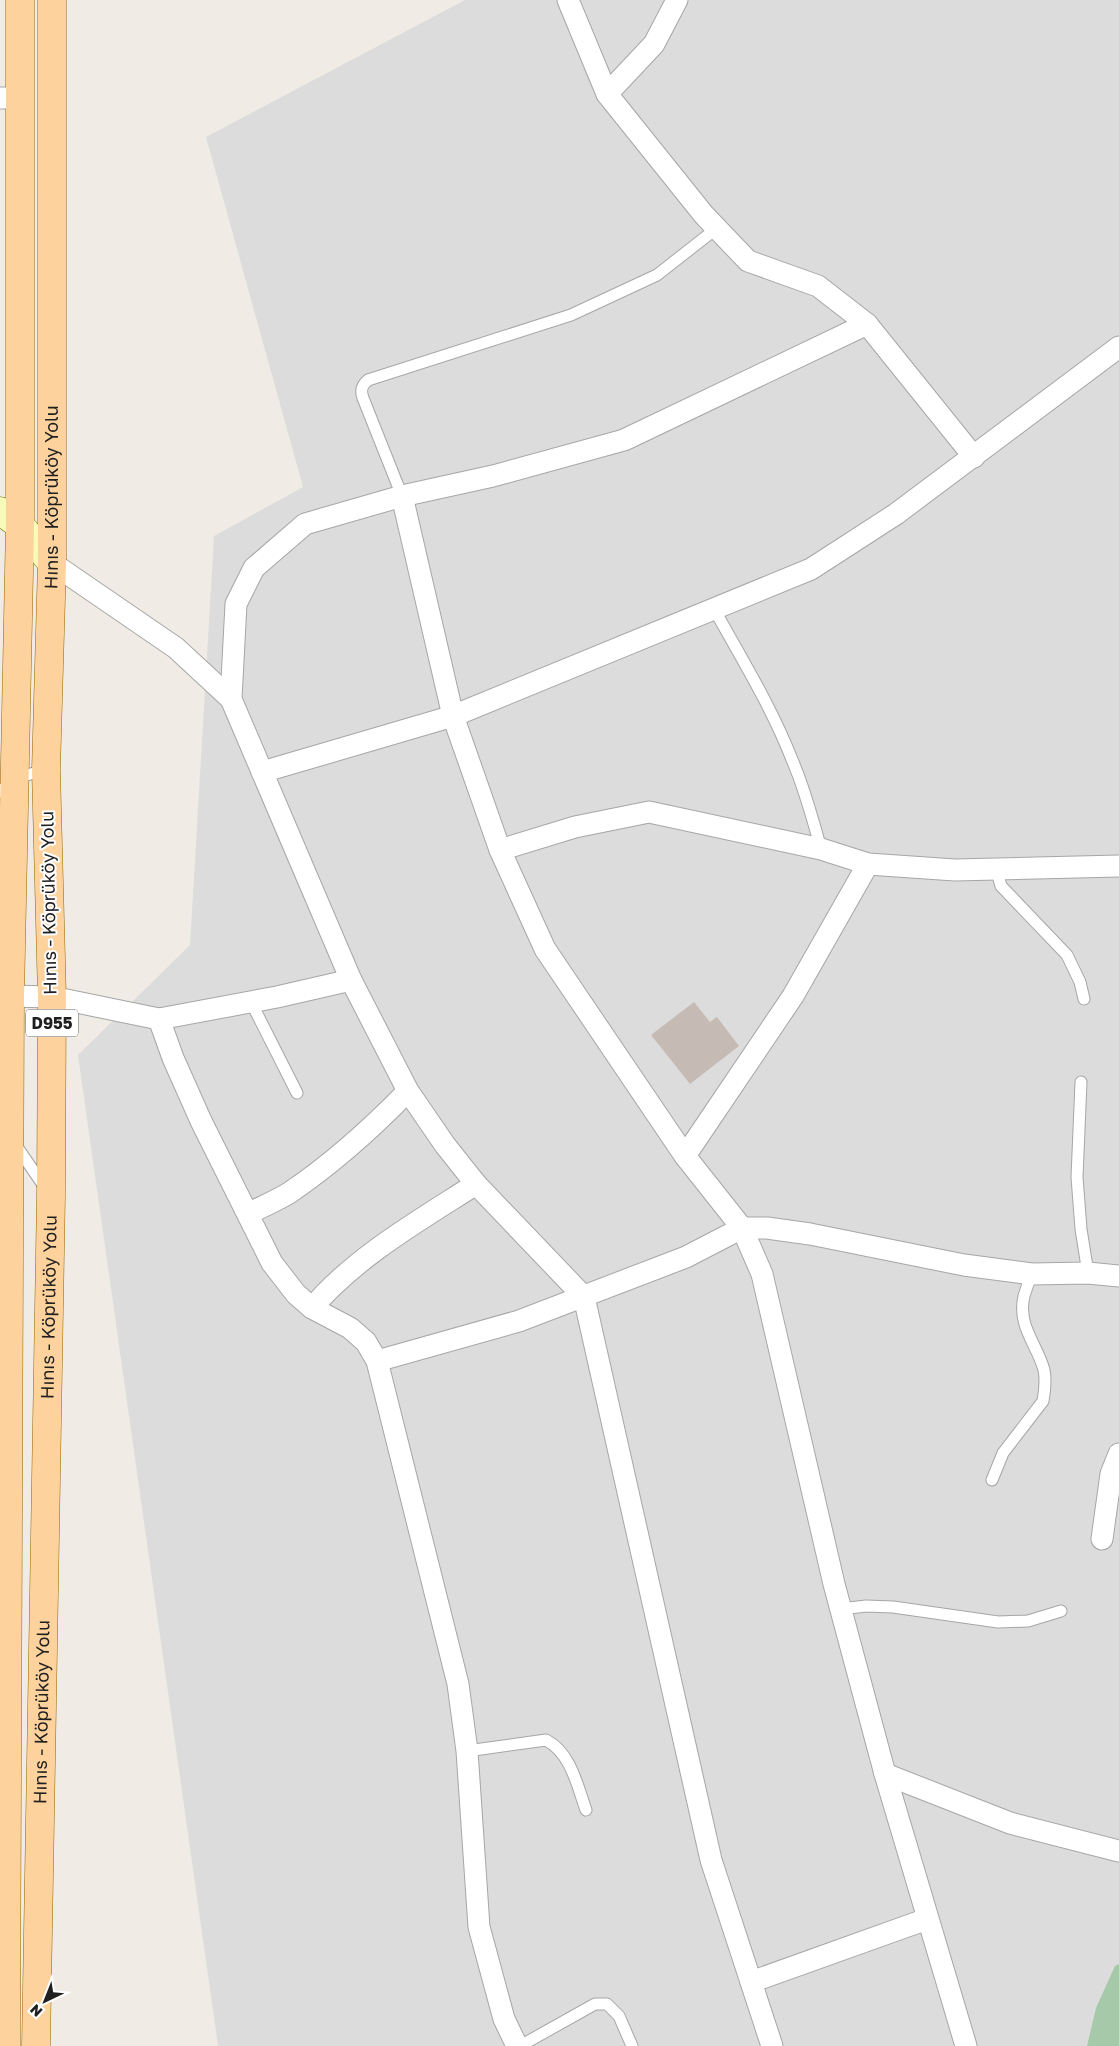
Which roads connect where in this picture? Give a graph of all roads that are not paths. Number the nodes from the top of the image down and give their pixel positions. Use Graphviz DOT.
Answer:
graph roads {
  1 [pos="20,0"];
  2 [pos="52,0"];
  3 [pos="568,0"];
  4 [pos="677,0"];
  5 [pos="607,94"];
  6 [pos="10,98"];
  7 [pos="717,228"];
  8 [pos="867,324"];
  9 [pos="1119,347"];
  10 [pos="974,456"];
  11 [pos="402,496"];
  12 [pos="10,518"];
  13 [pos="52,563"];
  14 [pos="714,609"];
  15 [pos="231,699"];
  16 [pos="453,716"];
  17 [pos="46,770"];
  18 [pos="262,772"];
  19 [pos="8,785"];
  20 [pos="821,849"];
  21 [pos="500,850"];
  22 [pos="868,864"];
  23 [pos="1119,866"];
  24 [pos="996,868"];
  25 [pos="351,980"];
  26 [pos="10,996"];
  27 [pos="52,997"];
  28 [pos="1084,998"];
  29 [pos="251,1002"];
  30 [pos="160,1019"];
  31 [pos="1081,1082"];
  32 [pos="408,1091"];
  33 [pos="297,1093"];
  34 [pos="5,1131"];
  35 [pos="685,1156"];
  36 [pos="476,1184"];
  37 [pos="51,1196"];
  38 [pos="248,1214"];
  39 [pos="742,1228"];
  40 [pos="1088,1273"];
  41 [pos="1032,1274"];
  42 [pos="1119,1276"];
  43 [pos="584,1297"];
  44 [pos="312,1308"];
  45 [pos="377,1361"];
  46 [pos="1119,1454"];
  47 [pos="992,1480"];
  48 [pos="1102,1539"];
  49 [pos="841,1609"];
  50 [pos="1061,1611"];
  51 [pos="467,1751"];
  52 [pos="885,1774"];
  53 [pos="586,1810"];
  54 [pos="1119,1851"];
  55 [pos="927,1919"];
  56 [pos="751,1982"];
  57 [pos="38,2045"];
  58 [pos="6,2046"];
  59 [pos="519,2046"];
  60 [pos="632,2046"];
  61 [pos="772,2046"];
  62 [pos="966,2046"];
  1 -- 6 [label="main road, Hınıs - Köprüköy Yolu / D955"];
  2 -- 13 [label="main road, Hınıs - Köprüköy Yolu / D955"];
  3 -- 5 [label="street"];
  4 -- 5 [label="street"];
  5 -- 7 [label="street"];
  6 -- 12 [label="main road, Hınıs - Köprüköy Yolu / D955"];
  7 -- 8 [label="street"];
  7 -- 11 [label="lane"];
  8 -- 10 [label="street"];
  8 -- 11 [label="street"];
  9 -- 10 [label="street"];
  10 -- 14 [label="street"];
  11 -- 15 [label="street"];
  11 -- 16 [label="street"];
  12 -- 13 [label="street"];
  12 -- 19 [label="main road, Hınıs - Köprüköy Yolu / D955"];
  13 -- 15 [label="street"];
  13 -- 17 [label="main road, Hınıs - Köprüköy Yolu / D955"];
  14 -- 16 [label="street"];
  14 -- 20 [label="lane"];
  15 -- 18 [label="street"];
  16 -- 18 [label="street"];
  16 -- 21 [label="street"];
  17 -- 19 [label="lane"];
  17 -- 27 [label="main road, Hınıs - Köprüköy Yolu / D955"];
  18 -- 25 [label="street"];
  19 -- 26 [label="main road, Hınıs - Köprüköy Yolu / D955"];
  20 -- 21 [label="street"];
  20 -- 22 [label="street"];
  21 -- 35 [label="street"];
  22 -- 24 [label="street"];
  22 -- 35 [label="street"];
  23 -- 24 [label="street"];
  24 -- 28 [label="lane"];
  25 -- 29 [label="street"];
  25 -- 32 [label="street"];
  26 -- 27 [label="street"];
  26 -- 34 [label="main road, Hınıs - Köprüköy Yolu / D955"];
  27 -- 30 [label="street"];
  27 -- 37 [label="main road, Hınıs - Köprüköy Yolu / D955"];
  29 -- 30 [label="street"];
  29 -- 33 [label="lane"];
  30 -- 38 [label="street"];
  31 -- 40 [label="lane"];
  32 -- 36 [label="street"];
  32 -- 38 [label="street"];
  34 -- 37 [label="lane"];
  34 -- 58 [label="main road, Hınıs - Köprüköy Yolu / D955"];
  35 -- 39 [label="street"];
  36 -- 43 [label="street"];
  36 -- 44 [label="street"];
  37 -- 57 [label="main road, Hınıs - Köprüköy Yolu / D955"];
  38 -- 44 [label="street"];
  39 -- 41 [label="street"];
  39 -- 43 [label="street"];
  39 -- 49 [label="street"];
  40 -- 41 [label="street"];
  40 -- 42 [label="street"];
  41 -- 47 [label="lane"];
  43 -- 45 [label="street"];
  43 -- 56 [label="street"];
  44 -- 45 [label="street"];
  45 -- 51 [label="street"];
  46 -- 48 [label="street"];
  49 -- 50 [label="lane"];
  49 -- 52 [label="street"];
  51 -- 53 [label="lane"];
  51 -- 59 [label="street"];
  52 -- 54 [label="street"];
  52 -- 55 [label="street"];
  55 -- 56 [label="street"];
  55 -- 62 [label="street"];
  56 -- 61 [label="street"];
  59 -- 60 [label="lane"];
}
